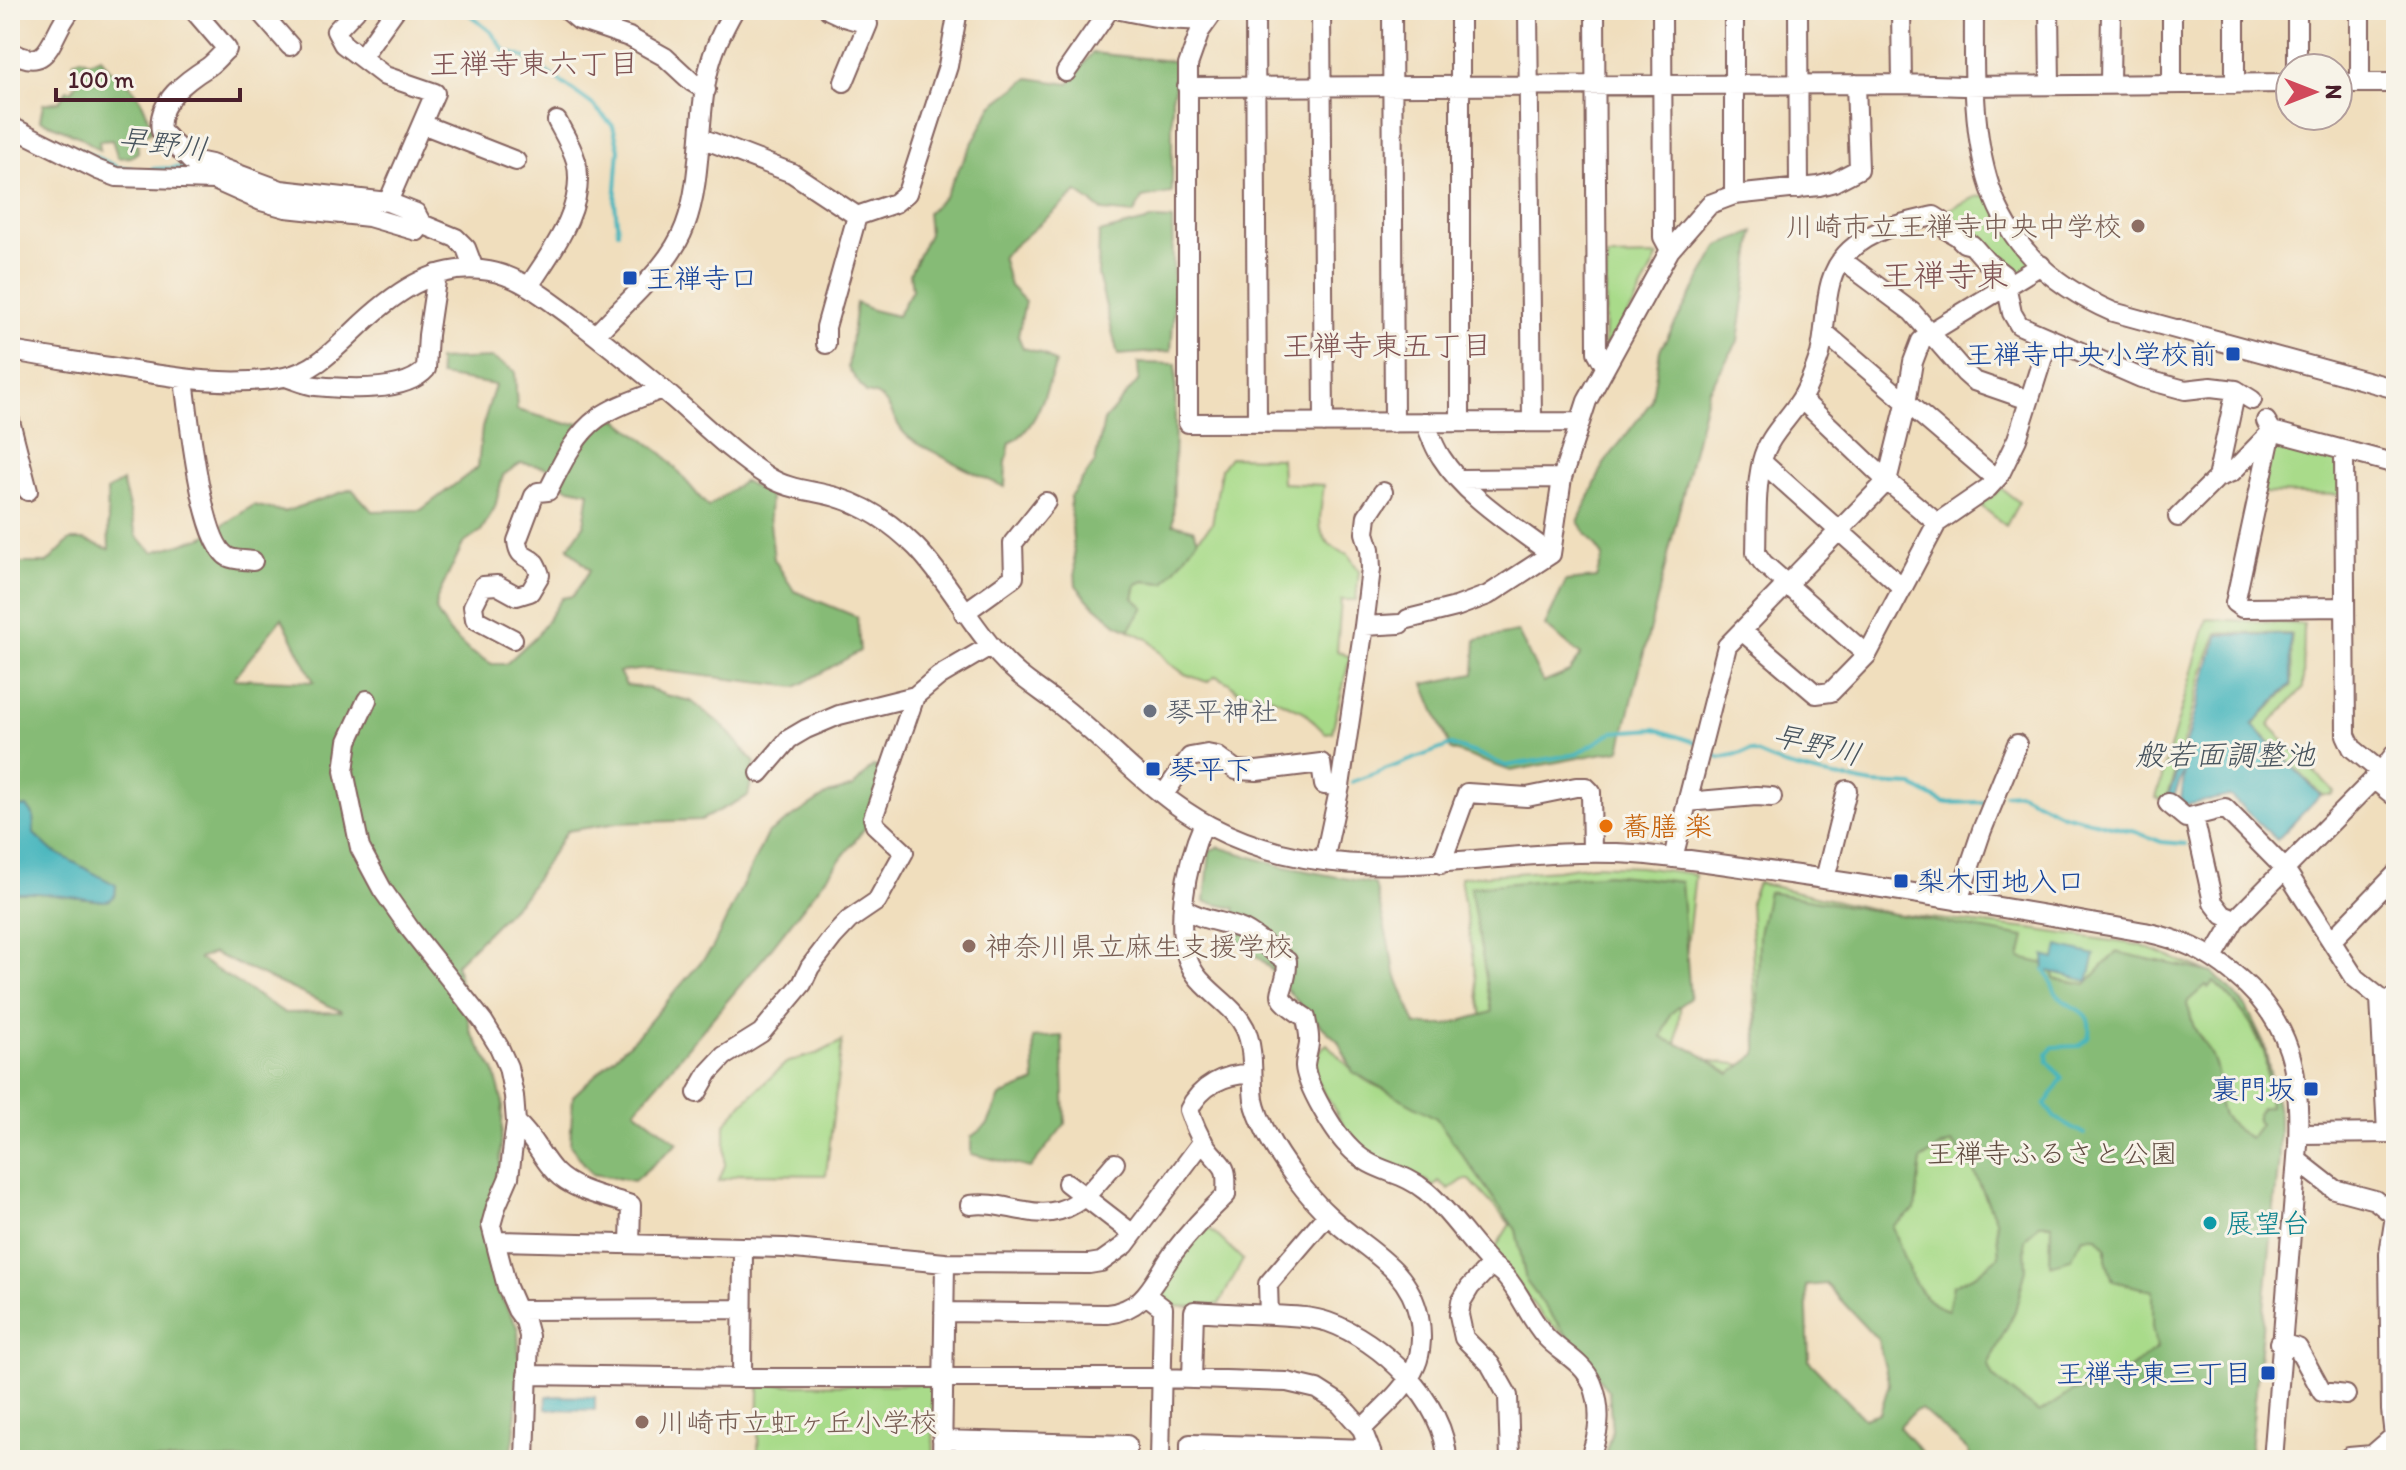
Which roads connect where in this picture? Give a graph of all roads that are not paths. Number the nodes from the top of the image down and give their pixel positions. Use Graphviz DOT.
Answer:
graph roads {
  1 [pos="71,10"];
  2 [pos="264,10"];
  3 [pos="356,10"];
  4 [pos="395,10"];
  5 [pos="567,10"];
  6 [pos="734,10"];
  7 [pos="829,10"];
  8 [pos="958,10"];
  9 [pos="1109,10"];
  10 [pos="1120,10"];
  11 [pos="1255,10"];
  12 [pos="1321,10"];
  13 [pos="1392,10"];
  14 [pos="1460,10"];
  15 [pos="1528,10"];
  16 [pos="1595,10"];
  17 [pos="1662,10"];
  18 [pos="1734,10"];
  19 [pos="1798,10"];
  20 [pos="1901,10"];
  21 [pos="1974,10"];
  22 [pos="2049,10"];
  23 [pos="2111,10"];
  24 [pos="2172,10"];
  25 [pos="2235,10"];
  26 [pos="2297,10"];
  27 [pos="2360,10"];
  28 [pos="196,13"];
  29 [pos="1212,15"];
  30 [pos="290,46"];
  31 [pos="10,51"];
  32 [pos="2297,52"];
  33 [pos="362,56"];
  34 [pos="1066,72"];
  35 [pos="844,82"];
  36 [pos="2274,83"];
  37 [pos="2354,83"];
  38 [pos="2360,83"];
  39 [pos="2396,83"];
  40 [pos="1856,84"];
  41 [pos="1902,84"];
  42 [pos="2050,84"];
  43 [pos="2110,84"];
  44 [pos="2172,84"];
  45 [pos="2235,84"];
  46 [pos="1529,85"];
  47 [pos="1595,85"];
  48 [pos="1662,85"];
  49 [pos="1734,85"];
  50 [pos="1798,85"];
  51 [pos="1255,86"];
  52 [pos="1321,86"];
  53 [pos="1393,86"];
  54 [pos="1460,86"];
  55 [pos="1973,86"];
  56 [pos="1187,87"];
  57 [pos="706,90"];
  58 [pos="557,121"];
  59 [pos="422,124"];
  60 [pos="10,126"];
  61 [pos="701,138"];
  62 [pos="516,161"];
  63 [pos="201,169"];
  64 [pos="1799,189"];
  65 [pos="1734,195"];
  66 [pos="388,202"];
  67 [pos="857,216"];
  68 [pos="422,224"];
  69 [pos="1670,250"];
  70 [pos="1842,260"];
  71 [pos="2041,265"];
  72 [pos="474,269"];
  73 [pos="437,274"];
  74 [pos="2008,285"];
  75 [pos="529,286"];
  76 [pos="1824,332"];
  77 [pos="1931,333"];
  78 [pos="596,335"];
  79 [pos="2049,338"];
  80 [pos="826,344"];
  81 [pos="10,351"];
  82 [pos="1605,366"];
  83 [pos="286,377"];
  84 [pos="184,379"];
  85 [pos="662,389"];
  86 [pos="2396,389"];
  87 [pos="1801,399"];
  88 [pos="2029,400"];
  89 [pos="1906,404"];
  90 [pos="10,421"];
  91 [pos="1425,422"];
  92 [pos="1460,422"];
  93 [pos="1532,422"];
  94 [pos="1579,422"];
  95 [pos="1257,423"];
  96 [pos="1324,423"];
  97 [pos="1394,423"];
  98 [pos="2269,426"];
  99 [pos="2344,450"];
  100 [pos="1762,462"];
  101 [pos="2396,464"];
  102 [pos="1562,478"];
  103 [pos="2217,478"];
  104 [pos="1459,479"];
  105 [pos="1996,479"];
  106 [pos="1887,481"];
  107 [pos="28,491"];
  108 [pos="1383,492"];
  109 [pos="1046,502"];
  110 [pos="2178,517"];
  111 [pos="1937,523"];
  112 [pos="1839,531"];
  113 [pos="1551,554"];
  114 [pos="253,561"];
  115 [pos="1788,584"];
  116 [pos="1902,587"];
  117 [pos="2344,607"];
  118 [pos="964,613"];
  119 [pos="1364,626"];
  120 [pos="1742,631"];
  121 [pos="513,639"];
  122 [pos="990,646"];
  123 [pos="1867,655"];
  124 [pos="915,696"];
  125 [pos="367,700"];
  126 [pos="2017,744"];
  127 [pos="2396,752"];
  128 [pos="760,773"];
  129 [pos="2377,776"];
  130 [pos="1340,786"];
  131 [pos="1847,790"];
  132 [pos="1164,794"];
  133 [pos="2396,795"];
  134 [pos="1772,797"];
  135 [pos="1687,802"];
  136 [pos="2168,803"];
  137 [pos="2194,817"];
  138 [pos="1204,823"];
  139 [pos="1592,853"];
  140 [pos="1673,858"];
  141 [pos="1324,861"];
  142 [pos="1441,864"];
  143 [pos="2285,869"];
  144 [pos="2396,874"];
  145 [pos="1825,879"];
  146 [pos="1958,901"];
  147 [pos="1183,908"];
  148 [pos="2235,920"];
  149 [pos="2332,940"];
  150 [pos="2213,957"];
  151 [pos="2388,1001"];
  152 [pos="1252,1074"];
  153 [pos="2390,1075"];
  154 [pos="697,1093"];
  155 [pos="516,1122"];
  156 [pos="2392,1133"];
  157 [pos="2299,1134"];
  158 [pos="1203,1141"];
  159 [pos="2297,1160"];
  160 [pos="1115,1163"];
  161 [pos="1067,1183"];
  162 [pos="1085,1198"];
  163 [pos="970,1205"];
  164 [pos="1327,1215"];
  165 [pos="2396,1217"];
  166 [pos="1133,1234"];
  167 [pos="495,1241"];
  168 [pos="630,1244"];
  169 [pos="743,1247"];
  170 [pos="945,1263"];
  171 [pos="1491,1265"];
  172 [pos="1146,1295"];
  173 [pos="743,1309"];
  174 [pos="517,1310"];
  175 [pos="944,1312"];
  176 [pos="1269,1315"];
  177 [pos="2280,1343"];
  178 [pos="527,1375"];
  179 [pos="943,1377"];
  180 [pos="742,1378"];
  181 [pos="1162,1378"];
  182 [pos="1192,1379"];
  183 [pos="1409,1379"];
  184 [pos="2346,1395"];
  185 [pos="1362,1429"];
  186 [pos="2395,1437"];
  187 [pos="942,1440"];
  188 [pos="1372,1454"];
  189 [pos="525,1460"];
  190 [pos="942,1460"];
  191 [pos="1127,1460"];
  192 [pos="1160,1460"];
  193 [pos="1190,1460"];
  194 [pos="1447,1460"];
  195 [pos="1510,1460"];
  196 [pos="1589,1460"];
  197 [pos="2273,1460"];
  198 [pos="2349,1460"];
  1 -- 31 [label="street"];
  2 -- 30 [label="street"];
  3 -- 33 [label="street"];
  4 -- 33 [label="street"];
  5 -- 57 [label="street"];
  6 -- 57 [label="street"];
  7 -- 35 [label="street"];
  8 -- 67 [label="street"];
  9 -- 34 [label="street"];
  10 -- 29 [label="street"];
  11 -- 51 [label="street"];
  12 -- 52 [label="street"];
  13 -- 53 [label="street"];
  14 -- 54 [label="street"];
  15 -- 46 [label="street"];
  16 -- 47 [label="street"];
  17 -- 48 [label="street"];
  18 -- 49 [label="street"];
  19 -- 50 [label="street"];
  20 -- 41 [label="street"];
  21 -- 55 [label="street"];
  22 -- 42 [label="street"];
  23 -- 43 [label="street"];
  24 -- 44 [label="street"];
  25 -- 45 [label="street"];
  26 -- 32 [label="street"];
  27 -- 38 [label="street"];
  28 -- 63 [label="street"];
  29 -- 56 [label="street"];
  33 -- 59 [label="street"];
  36 -- 45 [label="street"];
  37 -- 38 [label="street"];
  38 -- 39 [label="street"];
  40 -- 41 [label="street"];
  40 -- 50 [label="street"];
  40 -- 64 [label="street"];
  41 -- 55 [label="street"];
  42 -- 43 [label="street"];
  42 -- 55 [label="street"];
  43 -- 44 [label="street"];
  44 -- 45 [label="street"];
  46 -- 47 [label="street"];
  46 -- 54 [label="street"];
  46 -- 93 [label="street"];
  47 -- 48 [label="street"];
  47 -- 82 [label="street"];
  48 -- 49 [label="street"];
  48 -- 69 [label="street"];
  49 -- 50 [label="street"];
  49 -- 65 [label="street"];
  50 -- 64 [label="street"];
  51 -- 52 [label="street"];
  51 -- 56 [label="street"];
  51 -- 95 [label="street"];
  52 -- 53 [label="street"];
  52 -- 96 [label="street"];
  53 -- 54 [label="street"];
  53 -- 97 [label="street"];
  54 -- 92 [label="street"];
  55 -- 71 [label="street"];
  56 -- 95 [label="street"];
  57 -- 61 [label="street"];
  58 -- 75 [label="street"];
  59 -- 62 [label="street"];
  59 -- 66 [label="street"];
  60 -- 63 [label="street"];
  61 -- 67 [label="street"];
  61 -- 78 [label="street"];
  63 -- 66 [label="street"];
  63 -- 68 [label="street"];
  64 -- 65 [label="street"];
  65 -- 69 [label="street"];
  66 -- 68 [label="street"];
  67 -- 80 [label="street"];
  68 -- 72 [label="street"];
  69 -- 82 [label="street"];
  70 -- 74 [label="street"];
  70 -- 76 [label="street"];
  70 -- 77 [label="street"];
  71 -- 74 [label="street"];
  71 -- 86 [label="street"];
  72 -- 73 [label="street"];
  72 -- 75 [label="street"];
  73 -- 83 [label="street"];
  73 -- 83 [label="street"];
  74 -- 77 [label="street"];
  74 -- 79 [label="street"];
  75 -- 78 [label="street"];
  76 -- 87 [label="street"];
  76 -- 89 [label="street"];
  77 -- 88 [label="street"];
  77 -- 89 [label="street"];
  78 -- 85 [label="street"];
  79 -- 88 [label="street"];
  79 -- 103 [label="street"];
  81 -- 84 [label="street"];
  82 -- 94 [label="street"];
  83 -- 84 [label="street"];
  84 -- 114 [label="street"];
  85 -- 118 [label="street"];
  85 -- 121 [label="street"];
  87 -- 100 [label="street"];
  87 -- 106 [label="street"];
  88 -- 105 [label="street"];
  89 -- 105 [label="street"];
  89 -- 106 [label="street"];
  90 -- 107 [label="street"];
  91 -- 92 [label="street"];
  91 -- 97 [label="street"];
  91 -- 104 [label="street"];
  92 -- 93 [label="street"];
  93 -- 94 [label="street"];
  94 -- 102 [label="street"];
  95 -- 96 [label="street"];
  96 -- 97 [label="street"];
  98 -- 99 [label="street"];
  98 -- 103 [label="street"];
  98 -- 117 [label="street"];
  99 -- 101 [label="street"];
  99 -- 117 [label="street"];
  100 -- 112 [label="street"];
  100 -- 115 [label="street"];
  102 -- 104 [label="street"];
  102 -- 113 [label="street"];
  103 -- 110 [label="street"];
  104 -- 113 [label="street"];
  105 -- 111 [label="street"];
  106 -- 111 [label="street"];
  106 -- 112 [label="street"];
  108 -- 119 [label="street"];
  109 -- 118 [label="street"];
  111 -- 116 [label="street"];
  112 -- 115 [label="street"];
  112 -- 116 [label="street"];
  113 -- 119 [label="street"];
  115 -- 120 [label="street"];
  115 -- 123 [label="street"];
  116 -- 123 [label="street"];
  117 -- 129 [label="street"];
  118 -- 122 [label="street"];
  119 -- 130 [label="street"];
  120 -- 123 [label="street"];
  120 -- 135 [label="street"];
  122 -- 124 [label="street"];
  122 -- 132 [label="street"];
  124 -- 128 [label="street"];
  124 -- 154 [label="street"];
  125 -- 155 [label="street"];
  126 -- 146 [label="street"];
  127 -- 129 [label="street"];
  129 -- 133 [label="street"];
  129 -- 143 [label="street"];
  130 -- 132 [label="street"];
  130 -- 141 [label="street"];
  131 -- 145 [label="street"];
  132 -- 138 [label="street"];
  134 -- 135 [label="street"];
  135 -- 140 [label="street"];
  136 -- 137 [label="street"];
  137 -- 143 [label="street"];
  137 -- 148 [label="street"];
  138 -- 141 [label="street"];
  138 -- 147 [label="street"];
  139 -- 140 [label="street"];
  139 -- 142 [label="street"];
  139 -- 142 [label="street"];
  140 -- 145 [label="street"];
  141 -- 142 [label="street"];
  143 -- 148 [label="street"];
  143 -- 149 [label="street"];
  144 -- 149 [label="street"];
  145 -- 146 [label="street"];
  146 -- 150 [label="street"];
  147 -- 152 [label="street"];
  147 -- 171 [label="street"];
  148 -- 150 [label="street"];
  149 -- 151 [label="street"];
  150 -- 157 [label="street"];
  151 -- 153 [label="street"];
  152 -- 158 [label="street"];
  152 -- 164 [label="street"];
  153 -- 156 [label="street"];
  155 -- 167 [label="street"];
  155 -- 168 [label="street"];
  156 -- 157 [label="street"];
  157 -- 159 [label="street"];
  158 -- 166 [label="street"];
  158 -- 172 [label="street"];
  159 -- 165 [label="street"];
  159 -- 177 [label="street"];
  160 -- 162 [label="street"];
  161 -- 162 [label="street"];
  162 -- 163 [label="street"];
  162 -- 166 [label="street"];
  164 -- 176 [label="street"];
  164 -- 183 [label="street"];
  165 -- 186 [label="street"];
  166 -- 170 [label="street"];
  167 -- 168 [label="street"];
  167 -- 174 [label="street"];
  168 -- 169 [label="street"];
  169 -- 170 [label="street"];
  169 -- 173 [label="street"];
  170 -- 175 [label="street"];
  171 -- 195 [label="street"];
  171 -- 196 [label="street"];
  172 -- 175 [label="street"];
  172 -- 181 [label="street"];
  173 -- 174 [label="street"];
  173 -- 180 [label="street"];
  174 -- 178 [label="street"];
  175 -- 179 [label="street"];
  176 -- 182 [label="street"];
  176 -- 183 [label="street"];
  177 -- 184 [label="street"];
  177 -- 197 [label="street"];
  178 -- 180 [label="street"];
  178 -- 189 [label="street"];
  179 -- 180 [label="street"];
  179 -- 181 [label="street"];
  179 -- 187 [label="street"];
  181 -- 182 [label="street"];
  181 -- 192 [label="street"];
  182 -- 185 [label="street"];
  183 -- 185 [label="street"];
  183 -- 194 [label="street"];
  185 -- 188 [label="street"];
  186 -- 198 [label="street"];
  187 -- 190 [label="street"];
  187 -- 191 [label="street"];
  188 -- 193 [label="street"];
}
